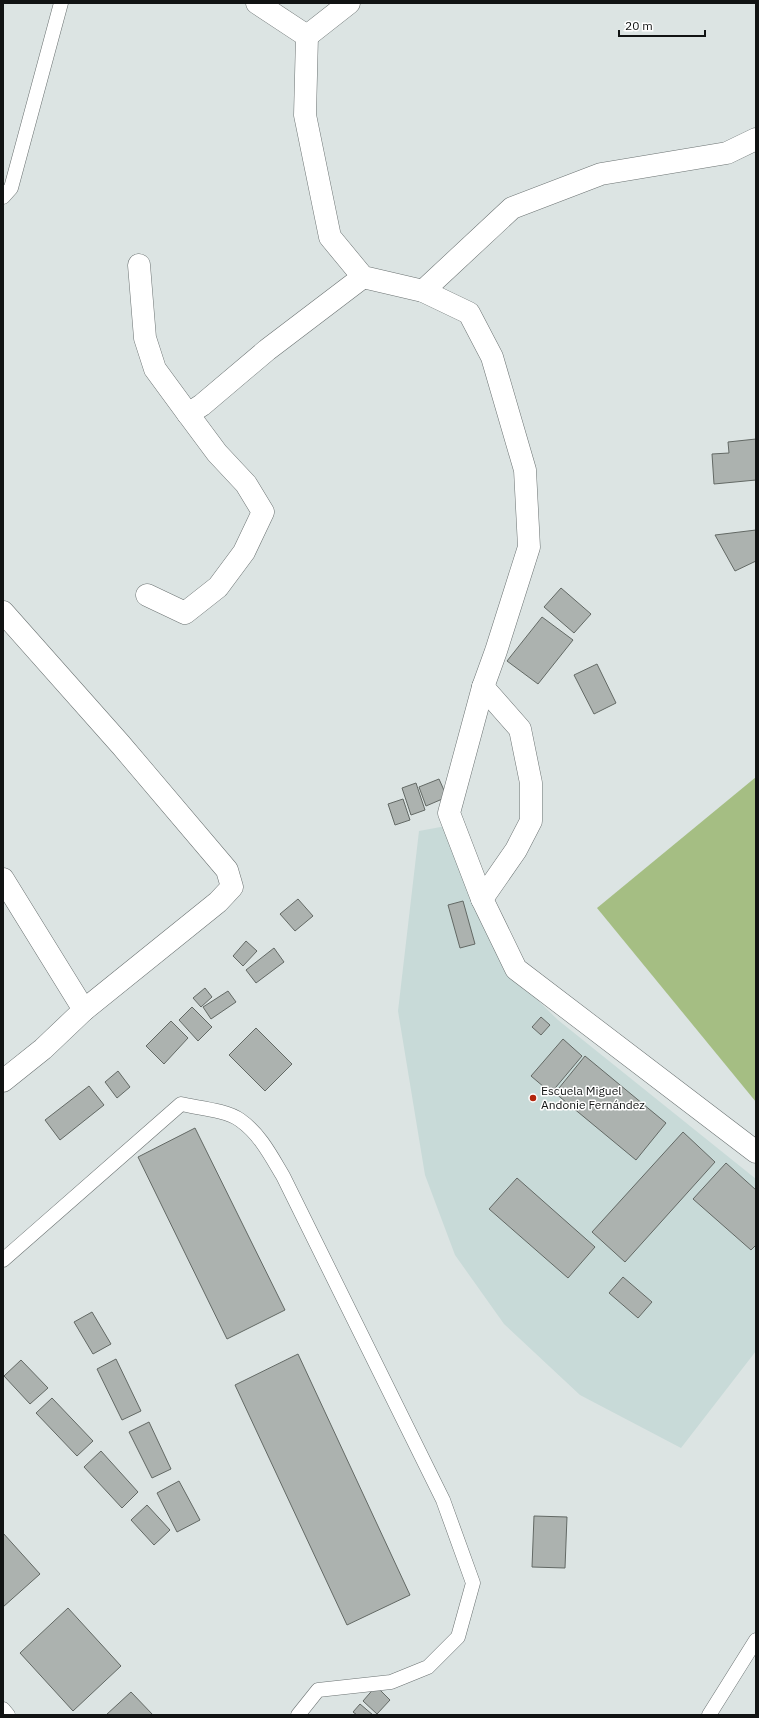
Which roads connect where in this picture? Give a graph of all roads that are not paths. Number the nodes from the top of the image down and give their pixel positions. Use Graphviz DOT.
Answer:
graph roads {
  1 [pos="61,3"];
  2 [pos="257,3"];
  3 [pos="349,3"];
  4 [pos="307,36"];
  5 [pos="755,142"];
  6 [pos="3,197"];
  7 [pos="140,264"];
  8 [pos="363,278"];
  9 [pos="422,291"];
  10 [pos="188,414"];
  11 [pos="147,595"];
  12 [pos="3,612"];
  13 [pos="483,687"];
  14 [pos="3,879"];
  15 [pos="482,900"];
  16 [pos="84,1010"];
  17 [pos="3,1081"];
  18 [pos="756,1152"];
  19 [pos="3,1260"];
  20 [pos="756,1640"];
  21 [pos="3,1709"];
  22 [pos="8,1715"];
  23 [pos="298,1715"];
  24 [pos="709,1715"];
  1 -- 6 [label="lane"];
  2 -- 4 [label="street"];
  3 -- 4 [label="street"];
  4 -- 8 [label="street"];
  5 -- 9 [label="street"];
  7 -- 10 [label="street"];
  8 -- 9 [label="street"];
  8 -- 10 [label="street"];
  9 -- 13 [label="street"];
  10 -- 11 [label="street"];
  12 -- 16 [label="street"];
  13 -- 15 [label="street"];
  13 -- 15 [label="street"];
  14 -- 16 [label="street"];
  15 -- 18 [label="street"];
  16 -- 17 [label="street"];
  19 -- 23 [label="lane"];
  20 -- 24 [label="lane"];
  21 -- 22 [label="lane"];
}
